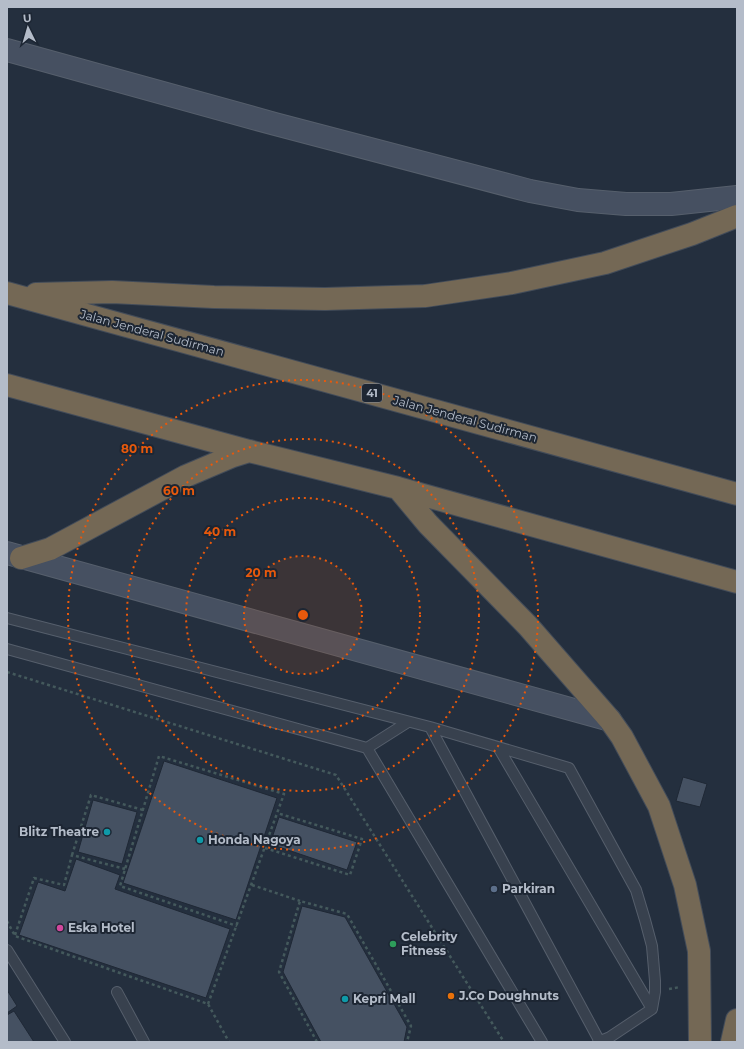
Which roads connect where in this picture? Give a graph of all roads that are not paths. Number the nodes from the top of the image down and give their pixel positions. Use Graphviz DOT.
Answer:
graph roads {
  1 [pos="7,50"];
  2 [pos="737,197"];
  3 [pos="737,216"];
  4 [pos="10,294"];
  5 [pos="7,385"];
  6 [pos="249,451"];
  7 [pos="398,488"];
  8 [pos="737,494"];
  9 [pos="14,555"];
  10 [pos="737,582"];
  11 [pos="7,618"];
  12 [pos="7,649"];
  13 [pos="610,720"];
  14 [pos="408,722"];
  15 [pos="430,727"];
  16 [pos="498,747"];
  17 [pos="367,748"];
  18 [pos="7,950"];
  19 [pos="116,992"];
  20 [pos="652,1009"];
  21 [pos="737,1020"];
  22 [pos="65,1042"];
  23 [pos="144,1042"];
  24 [pos="542,1042"];
  25 [pos="599,1042"];
  26 [pos="700,1042"];
  27 [pos="732,1042"];
  1 -- 2 [label="street"];
  3 -- 4 [label="highway"];
  4 -- 8 [label="highway, Jalan Jenderal Sudirman / 41"];
  5 -- 6 [label="highway"];
  6 -- 7 [label="highway"];
  6 -- 9 [label="highway"];
  7 -- 10 [label="highway"];
  7 -- 13 [label="highway"];
  9 -- 13 [label="street"];
  11 -- 14 [label="lane"];
  12 -- 17 [label="lane"];
  13 -- 26 [label="highway"];
  14 -- 15 [label="lane"];
  14 -- 17 [label="lane"];
  15 -- 16 [label="lane"];
  15 -- 25 [label="lane"];
  16 -- 20 [label="lane"];
  16 -- 20 [label="lane"];
  17 -- 24 [label="lane"];
  18 -- 22 [label="lane"];
  19 -- 23 [label="lane"];
  20 -- 25 [label="lane"];
  21 -- 27 [label="highway"];
}
